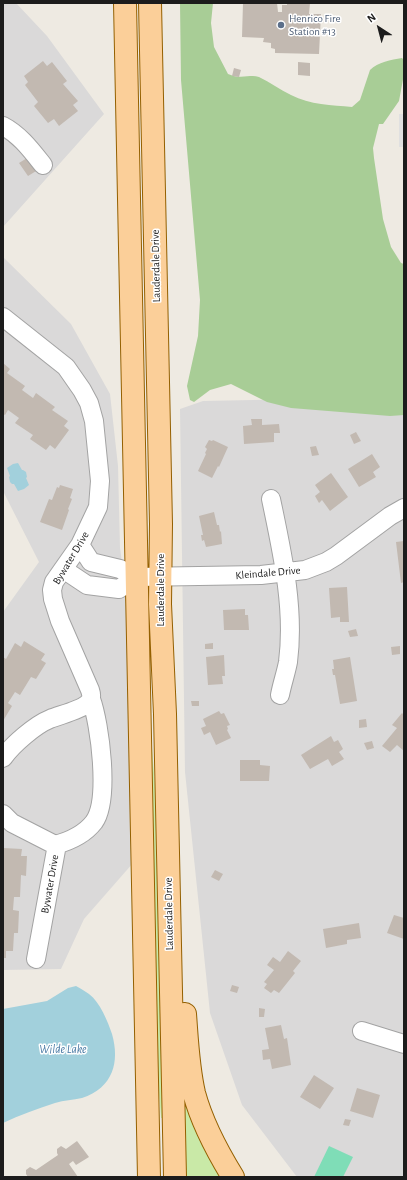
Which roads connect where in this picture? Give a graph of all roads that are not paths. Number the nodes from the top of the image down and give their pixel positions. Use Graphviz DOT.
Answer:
graph roads {
  1 [pos="125,3"];
  2 [pos="150,3"];
  3 [pos="3,126"];
  4 [pos="43,165"];
  5 [pos="3,317"];
  6 [pos="271,499"];
  7 [pos="404,508"];
  8 [pos="80,545"];
  9 [pos="63,569"];
  10 [pos="284,573"];
  11 [pos="137,577"];
  12 [pos="161,577"];
  13 [pos="280,695"];
  14 [pos="91,699"];
  15 [pos="3,758"];
  16 [pos="3,814"];
  17 [pos="55,845"];
  18 [pos="169,896"];
  19 [pos="36,959"];
  20 [pos="362,1032"];
  21 [pos="404,1044"];
  22 [pos="149,1120"];
  23 [pos="134,1177"];
  24 [pos="149,1177"];
  25 [pos="174,1177"];
  26 [pos="233,1177"];
  1 -- 11 [label="main road, Lauderdale Drive"];
  2 -- 12 [label="main road, Lauderdale Drive"];
  3 -- 4 [label="street"];
  5 -- 8 [label="street, Bywater Drive"];
  6 -- 10 [label="street"];
  7 -- 10 [label="street, Kleindale Drive"];
  8 -- 9 [label="street, Bywater Drive"];
  8 -- 11 [label="street, Kleindale Drive"];
  9 -- 11 [label="street"];
  9 -- 14 [label="street, Bywater Drive"];
  10 -- 12 [label="street, Kleindale Drive"];
  10 -- 13 [label="street"];
  11 -- 12 [label="street, Kleindale Drive"];
  11 -- 22 [label="main road, Lauderdale Drive"];
  12 -- 18 [label="main road, Lauderdale Drive"];
  14 -- 15 [label="street"];
  14 -- 17 [label="street, Bywater Drive"];
  16 -- 17 [label="street, Bywater Drive"];
  17 -- 19 [label="street, Bywater Drive"];
  18 -- 25 [label="main road, Lauderdale Drive"];
  18 -- 26 [label="main road"];
  20 -- 21 [label="street"];
  22 -- 23 [label="main road"];
  22 -- 24 [label="main road, Lauderdale Drive"];
}
